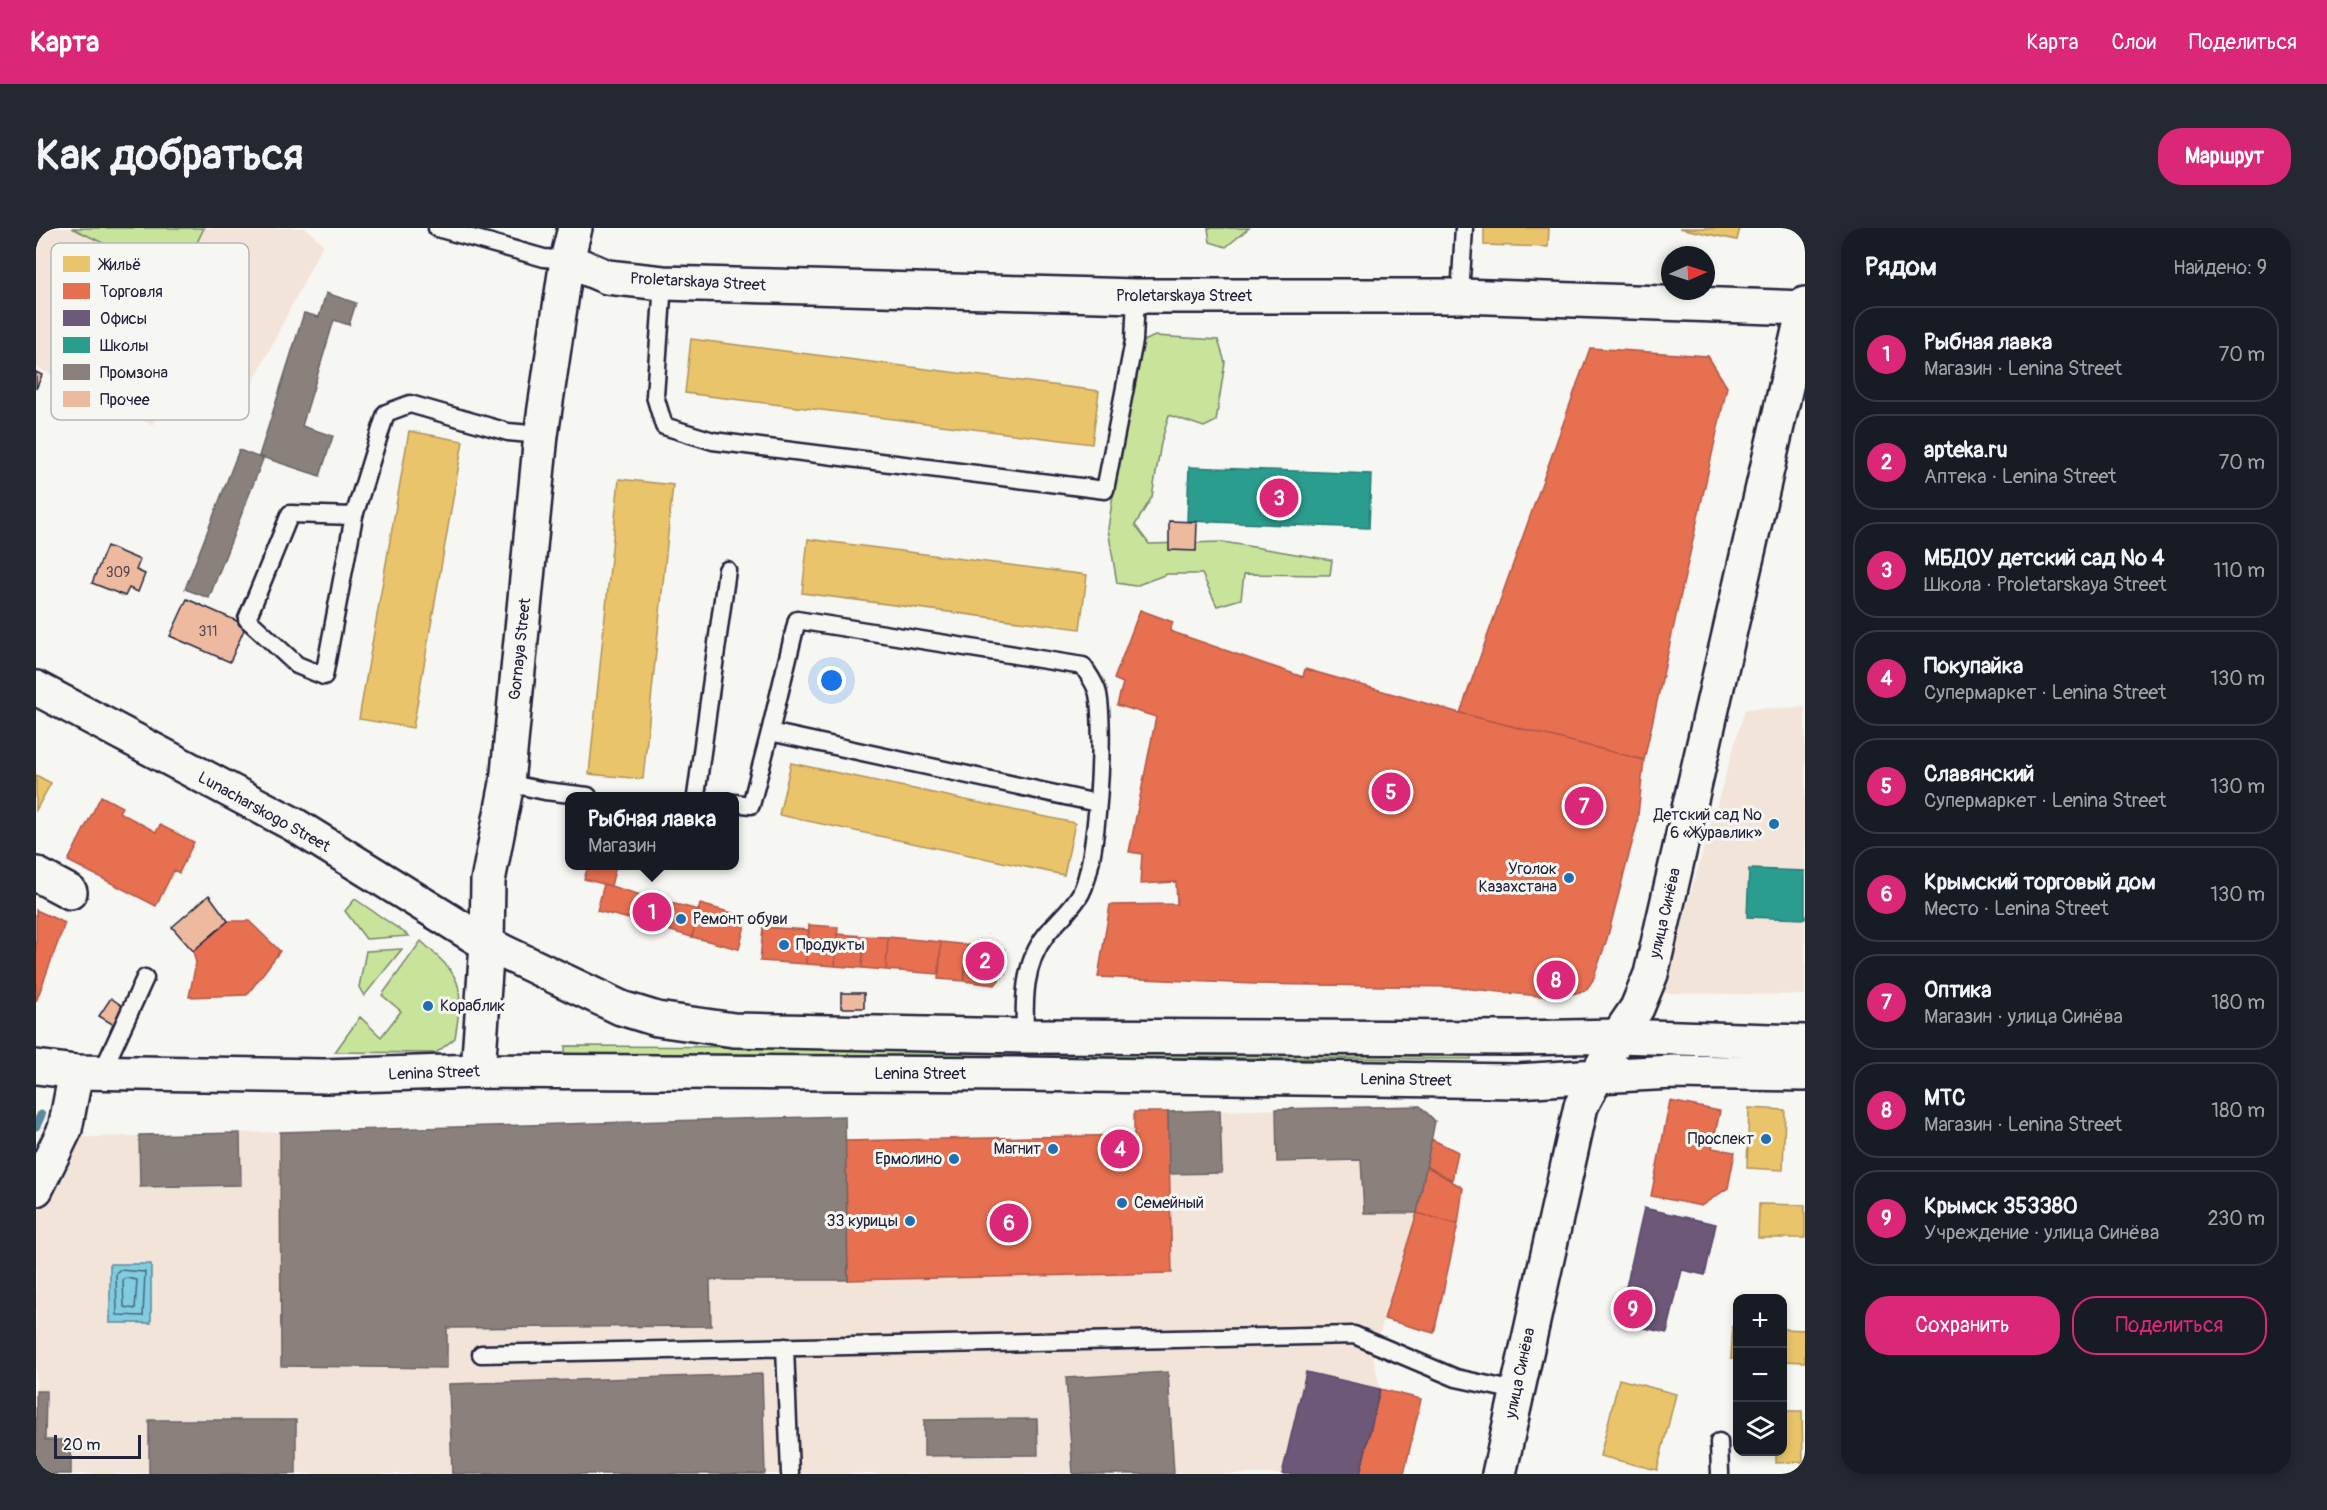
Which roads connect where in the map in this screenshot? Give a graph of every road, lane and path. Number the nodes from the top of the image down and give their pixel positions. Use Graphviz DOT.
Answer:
graph roads {
  1 [pos="438,228"];
  2 [pos="574,228"];
  3 [pos="1464,228"];
  4 [pos="567,260"];
  5 [pos="663,283"];
  6 [pos="1136,296"];
  7 [pos="1460,296"];
  8 [pos="1805,307"];
  9 [pos="541,435"];
  10 [pos="354,516"];
  11 [pos="727,570"];
  12 [pos="36,688"];
  13 [pos="770,732"];
  14 [pos="507,783"];
  15 [pos="697,792"];
  16 [pos="565,793"];
  17 [pos="1097,803"];
  18 [pos="739,804"];
  19 [pos="36,874"];
  20 [pos="70,892"];
  21 [pos="488,944"];
  22 [pos="145,978"];
  23 [pos="1025,1036"];
  24 [pos="1618,1036"];
  25 [pos="1805,1042"];
  26 [pos="36,1067"];
  27 [pos="478,1071"];
  28 [pos="89,1072"];
  29 [pos="1805,1074"];
  30 [pos="1597,1076"];
  31 [pos="36,1189"];
  32 [pos="785,1347"];
  33 [pos="481,1354"];
  34 [pos="1516,1391"];
  35 [pos="1719,1442"];
  36 [pos="790,1474"];
  37 [pos="1499,1474"];
  38 [pos="1720,1474"];
  1 -- 4 [label="lane"];
  2 -- 4 [label="main road, Gornaya Street"];
  3 -- 7 [label="lane"];
  4 -- 5 [label="main road, Proletarskaya Street"];
  4 -- 9 [label="main road, Gornaya Street"];
  5 -- 6 [label="main road, Proletarskaya Street"];
  5 -- 6 [label="lane"];
  6 -- 7 [label="main road, Proletarskaya Street"];
  7 -- 8 [label="main road, Proletarskaya Street"];
  8 -- 24 [label="main road, улица Синёва"];
  9 -- 10 [label="lane"];
  9 -- 14 [label="main road, Gornaya Street"];
  10 -- 10 [label="lane"];
  11 -- 15 [label="lane"];
  12 -- 21 [label="main road, Lunacharskogo Street"];
  13 -- 17 [label="lane"];
  13 -- 17 [label="lane"];
  13 -- 18 [label="lane"];
  14 -- 16 [label="lane"];
  14 -- 21 [label="main road, Gornaya Street"];
  17 -- 23 [label="lane"];
  19 -- 20 [label="main road"];
  21 -- 23 [label="main road"];
  21 -- 27 [label="main road, Gornaya Street"];
  22 -- 28 [label="lane"];
  23 -- 24 [label="main road"];
  24 -- 25 [label="main road"];
  24 -- 30 [label="main road, улица Синёва"];
  26 -- 28 [label="main road, Lenina Street"];
  27 -- 28 [label="main road, Lenina Street"];
  27 -- 30 [label="main road, Lenina Street"];
  28 -- 31 [label="main road"];
  29 -- 30 [label="main road, Lenina Street"];
  30 -- 34 [label="main road, улица Синёва"];
  32 -- 33 [label="lane"];
  32 -- 34 [label="lane"];
  32 -- 36 [label="lane"];
  34 -- 37 [label="main road, улица Синёва"];
  35 -- 38 [label="lane"];
}
